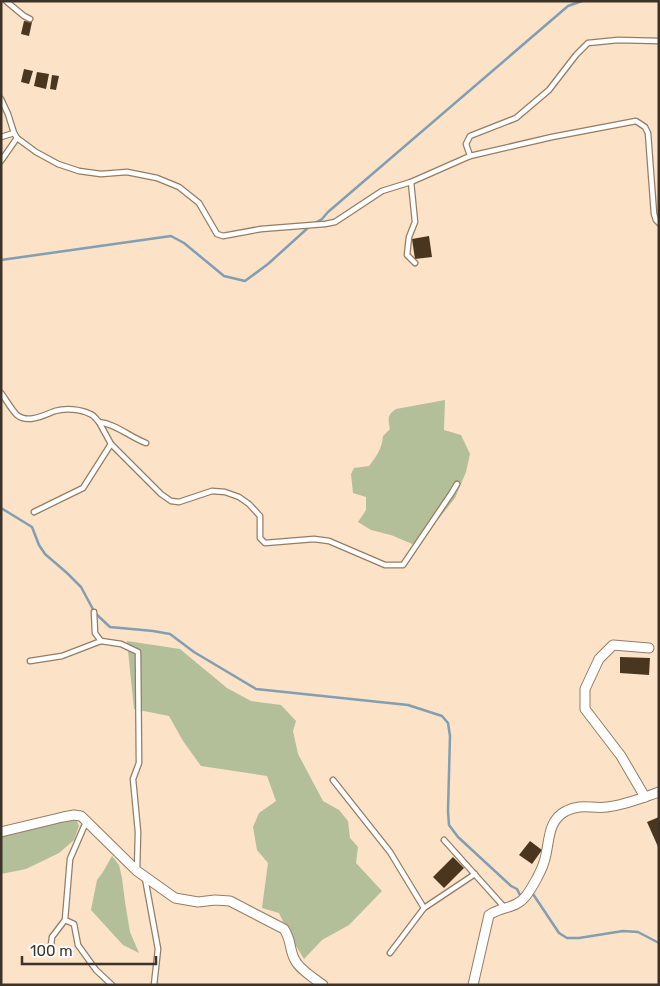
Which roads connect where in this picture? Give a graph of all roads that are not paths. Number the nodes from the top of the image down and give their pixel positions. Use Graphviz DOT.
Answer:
graph roads {
  1 [pos="6,1"];
  2 [pos="30,19"];
  3 [pos="659,41"];
  4 [pos="1,99"];
  5 [pos="14,133"];
  6 [pos="1,136"];
  7 [pos="17,138"];
  8 [pos="470,156"];
  9 [pos="1,161"];
  10 [pos="412,182"];
  11 [pos="659,223"];
  12 [pos="415,263"];
  13 [pos="1,393"];
  14 [pos="98,422"];
  15 [pos="146,443"];
  16 [pos="111,444"];
  17 [pos="457,484"];
  18 [pos="34,512"];
  19 [pos="94,612"];
  20 [pos="101,641"];
  21 [pos="649,648"];
  22 [pos="30,661"];
  23 [pos="333,780"];
  24 [pos="659,792"];
  25 [pos="645,797"];
  26 [pos="87,821"];
  27 [pos="1,832"];
  28 [pos="444,840"];
  29 [pos="137,871"];
  30 [pos="475,874"];
  31 [pos="145,877"];
  32 [pos="424,908"];
  33 [pos="505,908"];
  34 [pos="65,920"];
  35 [pos="51,945"];
  36 [pos="390,953"];
  37 [pos="112,985"];
  38 [pos="154,985"];
  39 [pos="323,985"];
  40 [pos="473,985"];
  1 -- 2 [label="lane"];
  3 -- 8 [label="lane"];
  4 -- 5 [label="lane"];
  5 -- 6 [label="lane"];
  5 -- 7 [label="lane"];
  7 -- 9 [label="lane"];
  7 -- 10 [label="lane"];
  8 -- 10 [label="lane"];
  8 -- 11 [label="lane"];
  10 -- 12 [label="lane"];
  13 -- 14 [label="lane"];
  14 -- 15 [label="lane"];
  14 -- 16 [label="lane"];
  16 -- 17 [label="lane"];
  16 -- 18 [label="lane"];
  19 -- 20 [label="lane"];
  20 -- 22 [label="lane"];
  20 -- 29 [label="lane"];
  21 -- 25 [label="street"];
  23 -- 32 [label="lane"];
  24 -- 25 [label="street"];
  25 -- 33 [label="street"];
  26 -- 27 [label="street"];
  26 -- 29 [label="street"];
  26 -- 34 [label="lane"];
  28 -- 30 [label="lane"];
  29 -- 31 [label="street"];
  30 -- 32 [label="lane"];
  30 -- 33 [label="lane"];
  31 -- 38 [label="lane"];
  31 -- 39 [label="street"];
  32 -- 36 [label="lane"];
  33 -- 40 [label="street"];
  34 -- 35 [label="lane"];
  34 -- 37 [label="lane"];
}
